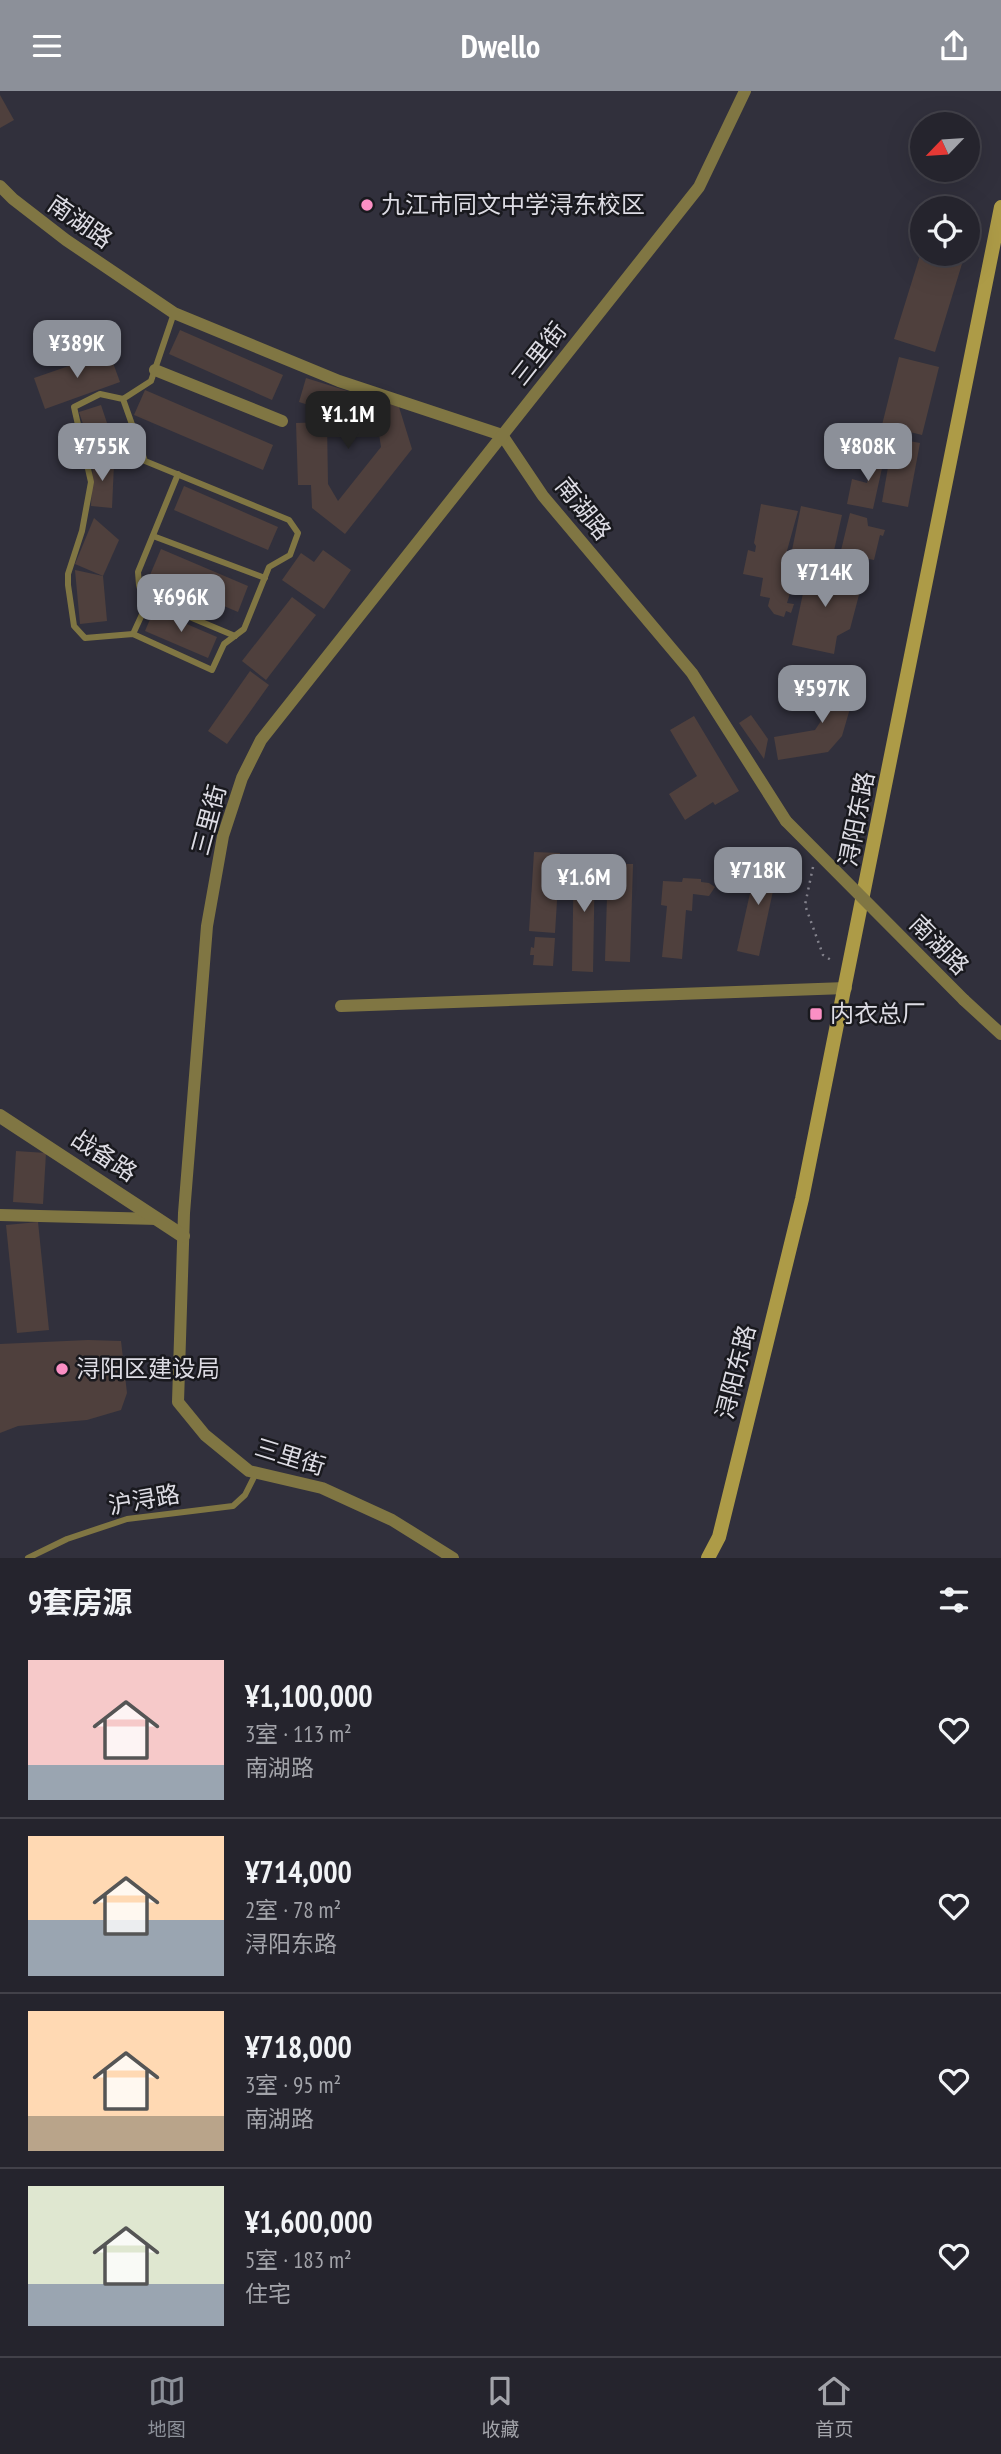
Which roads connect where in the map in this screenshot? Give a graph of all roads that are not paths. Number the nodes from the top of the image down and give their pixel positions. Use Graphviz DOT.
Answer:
graph roads {
  1 [pos="745,91"];
  2 [pos="0,186"];
  3 [pos="1001,207"];
  4 [pos="174,313"];
  5 [pos="155,370"];
  6 [pos="123,398"];
  7 [pos="282,421"];
  8 [pos="502,435"];
  9 [pos="178,474"];
  10 [pos="153,536"];
  11 [pos="265,578"];
  12 [pos="142,597"];
  13 [pos="133,634"];
  14 [pos="235,636"];
  15 [pos="846,988"];
  16 [pos="341,1006"];
  17 [pos="1001,1034"];
  18 [pos="0,1116"];
  19 [pos="0,1215"];
  20 [pos="158,1219"];
  21 [pos="183,1236"];
  22 [pos="256,1473"];
  23 [pos="28,1558"];
  24 [pos="453,1558"];
  25 [pos="709,1558"];
  1 -- 8 [label="street, 三里街"];
  2 -- 4 [label="street, 南湖路"];
  3 -- 15 [label="main road, 浔阳东路"];
  4 -- 5 [label="lane"];
  4 -- 8 [label="street, 南湖路"];
  5 -- 6 [label="lane"];
  5 -- 7 [label="street"];
  6 -- 9 [label="lane"];
  6 -- 13 [label="lane"];
  8 -- 17 [label="street, 南湖路, bridge"];
  8 -- 21 [label="street, 三里街"];
  9 -- 10 [label="lane"];
  9 -- 11 [label="lane"];
  10 -- 11 [label="lane"];
  10 -- 12 [label="lane"];
  11 -- 14 [label="lane"];
  12 -- 13 [label="lane"];
  12 -- 14 [label="lane"];
  13 -- 14 [label="lane"];
  15 -- 16 [label="street"];
  15 -- 25 [label="main road, 浔阳东路"];
  18 -- 20 [label="street, 战备路"];
  19 -- 20 [label="street"];
  20 -- 21 [label="street, 战备路"];
  21 -- 22 [label="street, 三里街"];
  22 -- 23 [label="lane, 沪浔路"];
  22 -- 24 [label="street, 三里街"];
}
